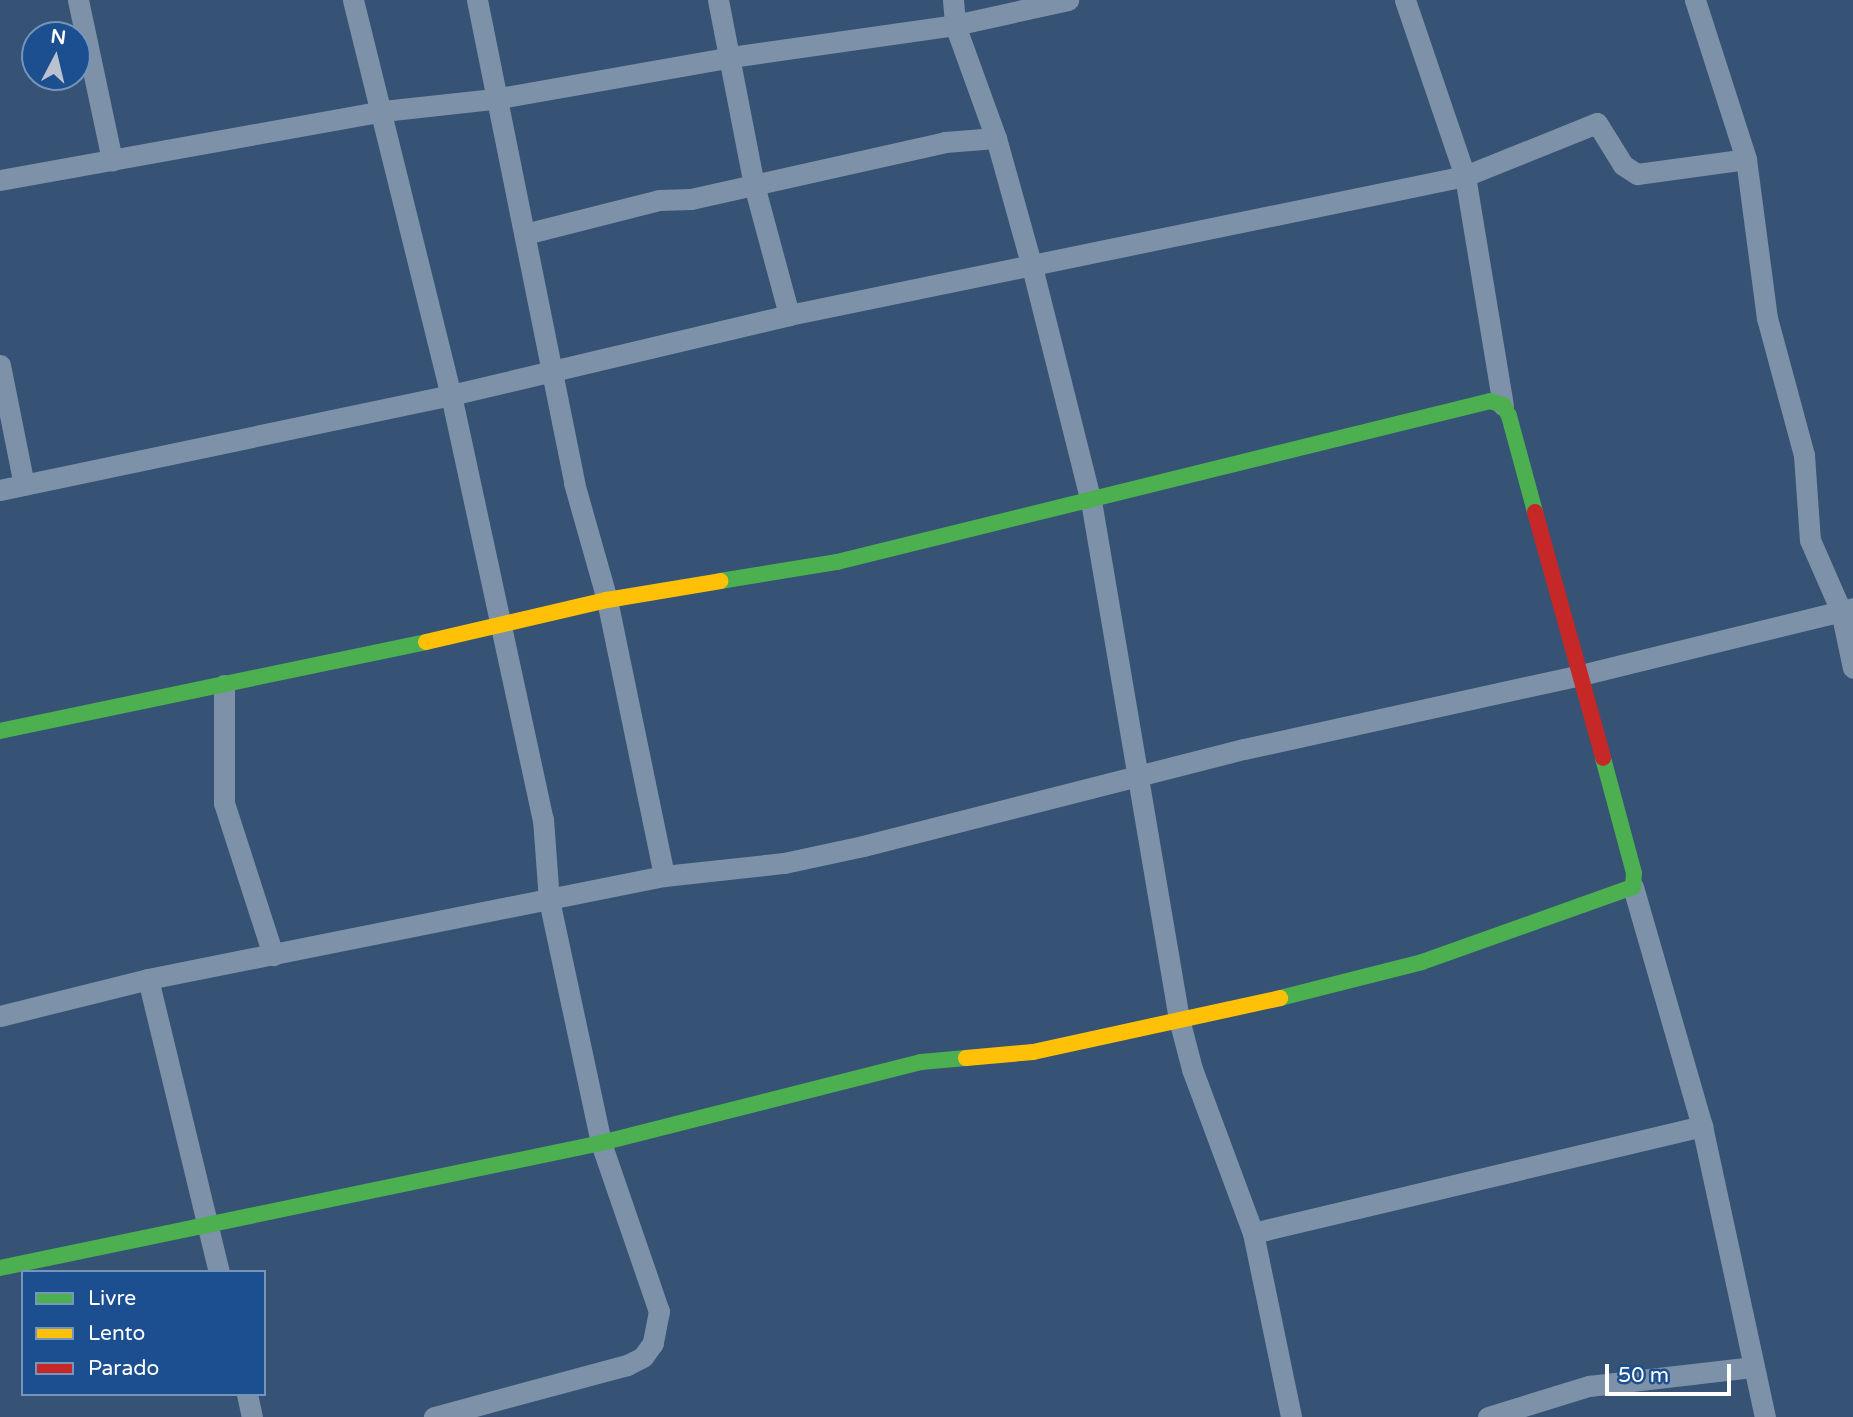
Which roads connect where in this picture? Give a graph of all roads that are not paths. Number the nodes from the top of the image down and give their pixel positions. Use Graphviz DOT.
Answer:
graph roads {
  1 [pos="78,0"];
  2 [pos="353,0"];
  3 [pos="477,0"];
  4 [pos="718,0"];
  5 [pos="953,0"];
  6 [pos="1068,0"];
  7 [pos="1405,0"];
  8 [pos="1695,0"];
  9 [pos="955,25"];
  10 [pos="731,57"];
  11 [pos="494,99"];
  12 [pos="383,111"];
  13 [pos="996,138"];
  14 [pos="1746,159"];
  15 [pos="113,160"];
  16 [pos="1465,176"];
  17 [pos="2,182"];
  18 [pos="754,185"];
  19 [pos="525,234"];
  20 [pos="1031,263"];
  21 [pos="789,315"];
  22 [pos="0,365"];
  23 [pos="554,371"];
  24 [pos="451,395"];
  25 [pos="1503,405"];
  26 [pos="24,485"];
  27 [pos="0,490"];
  28 [pos="1091,501"];
  29 [pos="607,600"];
  30 [pos="1847,609"];
  31 [pos="500,627"];
  32 [pos="1853,668"];
  33 [pos="1581,675"];
  34 [pos="224,685"];
  35 [pos="0,731"];
  36 [pos="1135,778"];
  37 [pos="664,876"];
  38 [pos="1633,887"];
  39 [pos="550,900"];
  40 [pos="263,957"];
  41 [pos="148,979"];
  42 [pos="0,1016"];
  43 [pos="1179,1019"];
  44 [pos="1702,1126"];
  45 [pos="601,1143"];
  46 [pos="208,1223"];
  47 [pos="1253,1233"];
  48 [pos="0,1268"];
  49 [pos="219,1270"];
  50 [pos="1754,1367"];
  51 [pos="247,1396"];
  52 [pos="252,1417"];
  53 [pos="434,1417"];
  54 [pos="1291,1417"];
  55 [pos="1488,1417"];
  56 [pos="1765,1417"];
  1 -- 15 [label="street"];
  2 -- 12 [label="street"];
  3 -- 11 [label="street"];
  4 -- 10 [label="street"];
  5 -- 9 [label="street"];
  6 -- 9 [label="street"];
  7 -- 16 [label="street"];
  8 -- 14 [label="street"];
  9 -- 10 [label="street"];
  9 -- 13 [label="street"];
  10 -- 11 [label="street"];
  10 -- 18 [label="street"];
  11 -- 12 [label="street"];
  11 -- 19 [label="street"];
  12 -- 15 [label="street"];
  12 -- 24 [label="street"];
  13 -- 18 [label="street"];
  13 -- 20 [label="street"];
  14 -- 16 [label="street"];
  14 -- 30 [label="street"];
  15 -- 17 [label="street"];
  16 -- 20 [label="street"];
  16 -- 25 [label="street"];
  18 -- 19 [label="street"];
  18 -- 21 [label="street"];
  19 -- 23 [label="street"];
  20 -- 21 [label="street"];
  20 -- 28 [label="street"];
  21 -- 23 [label="street"];
  22 -- 26 [label="street"];
  23 -- 24 [label="street"];
  23 -- 29 [label="street"];
  24 -- 26 [label="street"];
  24 -- 31 [label="street"];
  25 -- 28 [label="street"];
  25 -- 33 [label="street"];
  26 -- 27 [label="street"];
  28 -- 29 [label="street"];
  28 -- 36 [label="street"];
  29 -- 31 [label="street"];
  29 -- 37 [label="street"];
  30 -- 32 [label="street"];
  30 -- 33 [label="street"];
  31 -- 34 [label="street"];
  31 -- 39 [label="street"];
  33 -- 36 [label="street"];
  33 -- 38 [label="street"];
  34 -- 35 [label="street"];
  34 -- 40 [label="street"];
  36 -- 37 [label="street"];
  36 -- 43 [label="street"];
  37 -- 39 [label="street"];
  38 -- 43 [label="street"];
  38 -- 44 [label="street"];
  39 -- 40 [label="street"];
  39 -- 45 [label="street"];
  40 -- 41 [label="street"];
  41 -- 42 [label="street"];
  41 -- 46 [label="street"];
  43 -- 45 [label="street"];
  43 -- 47 [label="street"];
  44 -- 47 [label="street"];
  44 -- 50 [label="street"];
  45 -- 46 [label="street"];
  45 -- 53 [label="street"];
  46 -- 48 [label="street"];
  46 -- 49 [label="street"];
  47 -- 54 [label="street"];
  50 -- 55 [label="street"];
  50 -- 56 [label="street"];
  51 -- 52 [label="street"];
}
